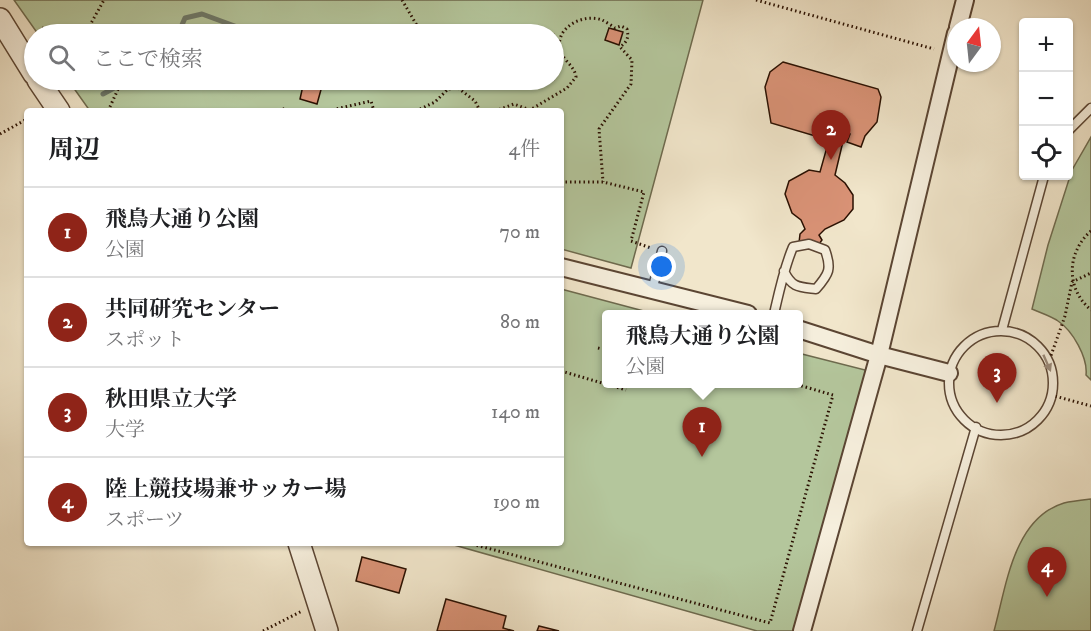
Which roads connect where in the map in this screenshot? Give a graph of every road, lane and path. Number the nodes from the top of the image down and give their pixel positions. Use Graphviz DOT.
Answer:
graph roads {
  1 [pos="104,0"];
  2 [pos="402,0"];
  3 [pos="756,0"];
  4 [pos="965,0"];
  5 [pos="960,18"];
  6 [pos="0,19"];
  7 [pos="91,24"];
  8 [pos="416,24"];
  9 [pos="564,32"];
  10 [pos="947,52"];
  11 [pos="564,57"];
  12 [pos="24,58"];
  13 [pos="947,70"];
  14 [pos="45,90"];
  15 [pos="118,90"];
  16 [pos="447,90"];
  17 [pos="461,90"];
  18 [pos="564,90"];
  19 [pos="564,90"];
  20 [pos="57,108"];
  21 [pos="109,108"];
  22 [pos="340,108"];
  23 [pos="373,108"];
  24 [pos="422,108"];
  25 [pos="478,108"];
  26 [pos="503,108"];
  27 [pos="525,108"];
  28 [pos="534,108"];
  29 [pos="1091,108"];
  30 [pos="24,121"];
  31 [pos="1073,126"];
  32 [pos="0,134"];
  33 [pos="1043,180"];
  34 [pos="564,182"];
  35 [pos="603,182"];
  36 [pos="1091,231"];
  37 [pos="651,248"];
  38 [pos="662,251"];
  39 [pos="564,268"];
  40 [pos="784,271"];
  41 [pos="1091,273"];
  42 [pos="1072,282"];
  43 [pos="652,291"];
  44 [pos="728,310"];
  45 [pos="775,310"];
  46 [pos="1091,310"];
  47 [pos="1002,330"];
  48 [pos="803,331"];
  49 [pos="598,348"];
  50 [pos="602,349"];
  51 [pos="879,355"];
  52 [pos="1048,364"];
  53 [pos="564,372"];
  54 [pos="949,373"];
  55 [pos="602,383"];
  56 [pos="803,386"];
  57 [pos="619,388"];
  58 [pos="626,390"];
  59 [pos="1051,395"];
  60 [pos="1091,406"];
  61 [pos="975,428"];
  62 [pos="300,546"];
  63 [pos="479,546"];
  64 [pos="317,603"];
  65 [pos="263,631"];
  66 [pos="327,631"];
  67 [pos="802,631"];
  68 [pos="917,631"];
  1 -- 7 [label="path"];
  2 -- 8 [label="path"];
  3 -- 10 [label="path"];
  4 -- 5 [label="street"];
  6 -- 12 [label="street"];
  9 -- 35 [label="path"];
  11 -- 18 [label="path"];
  13 -- 51 [label="street"];
  14 -- 20 [label="street"];
  15 -- 21 [label="path"];
  16 -- 24 [label="path"];
  17 -- 25 [label="path"];
  19 -- 28 [label="path"];
  22 -- 23 [label="path"];
  26 -- 27 [label="path"];
  29 -- 31 [label="lane"];
  30 -- 32 [label="path"];
  33 -- 47 [label="lane"];
  34 -- 35 [label="path"];
  35 -- 37 [label="path"];
  36 -- 42 [label="path"];
  38 -- 43 [label="lane"];
  39 -- 43 [label="street"];
  40 -- 40 [label="lane"];
  40 -- 45 [label="lane"];
  41 -- 42 [label="path"];
  42 -- 46 [label="path"];
  42 -- 52 [label="path"];
  43 -- 44 [label="street"];
  47 -- 52 [label="lane, one-way"];
  47 -- 54 [label="lane"];
  48 -- 51 [label="street"];
  49 -- 50 [label="path"];
  51 -- 54 [label="street"];
  51 -- 67 [label="street"];
  52 -- 59 [label="lane"];
  53 -- 55 [label="path"];
  54 -- 61 [label="lane"];
  56 -- 63 [label="path"];
  57 -- 58 [label="path"];
  59 -- 60 [label="path"];
  59 -- 61 [label="lane"];
  61 -- 68 [label="lane"];
  62 -- 64 [label="street"];
  64 -- 65 [label="path"];
  64 -- 66 [label="street"];
}
